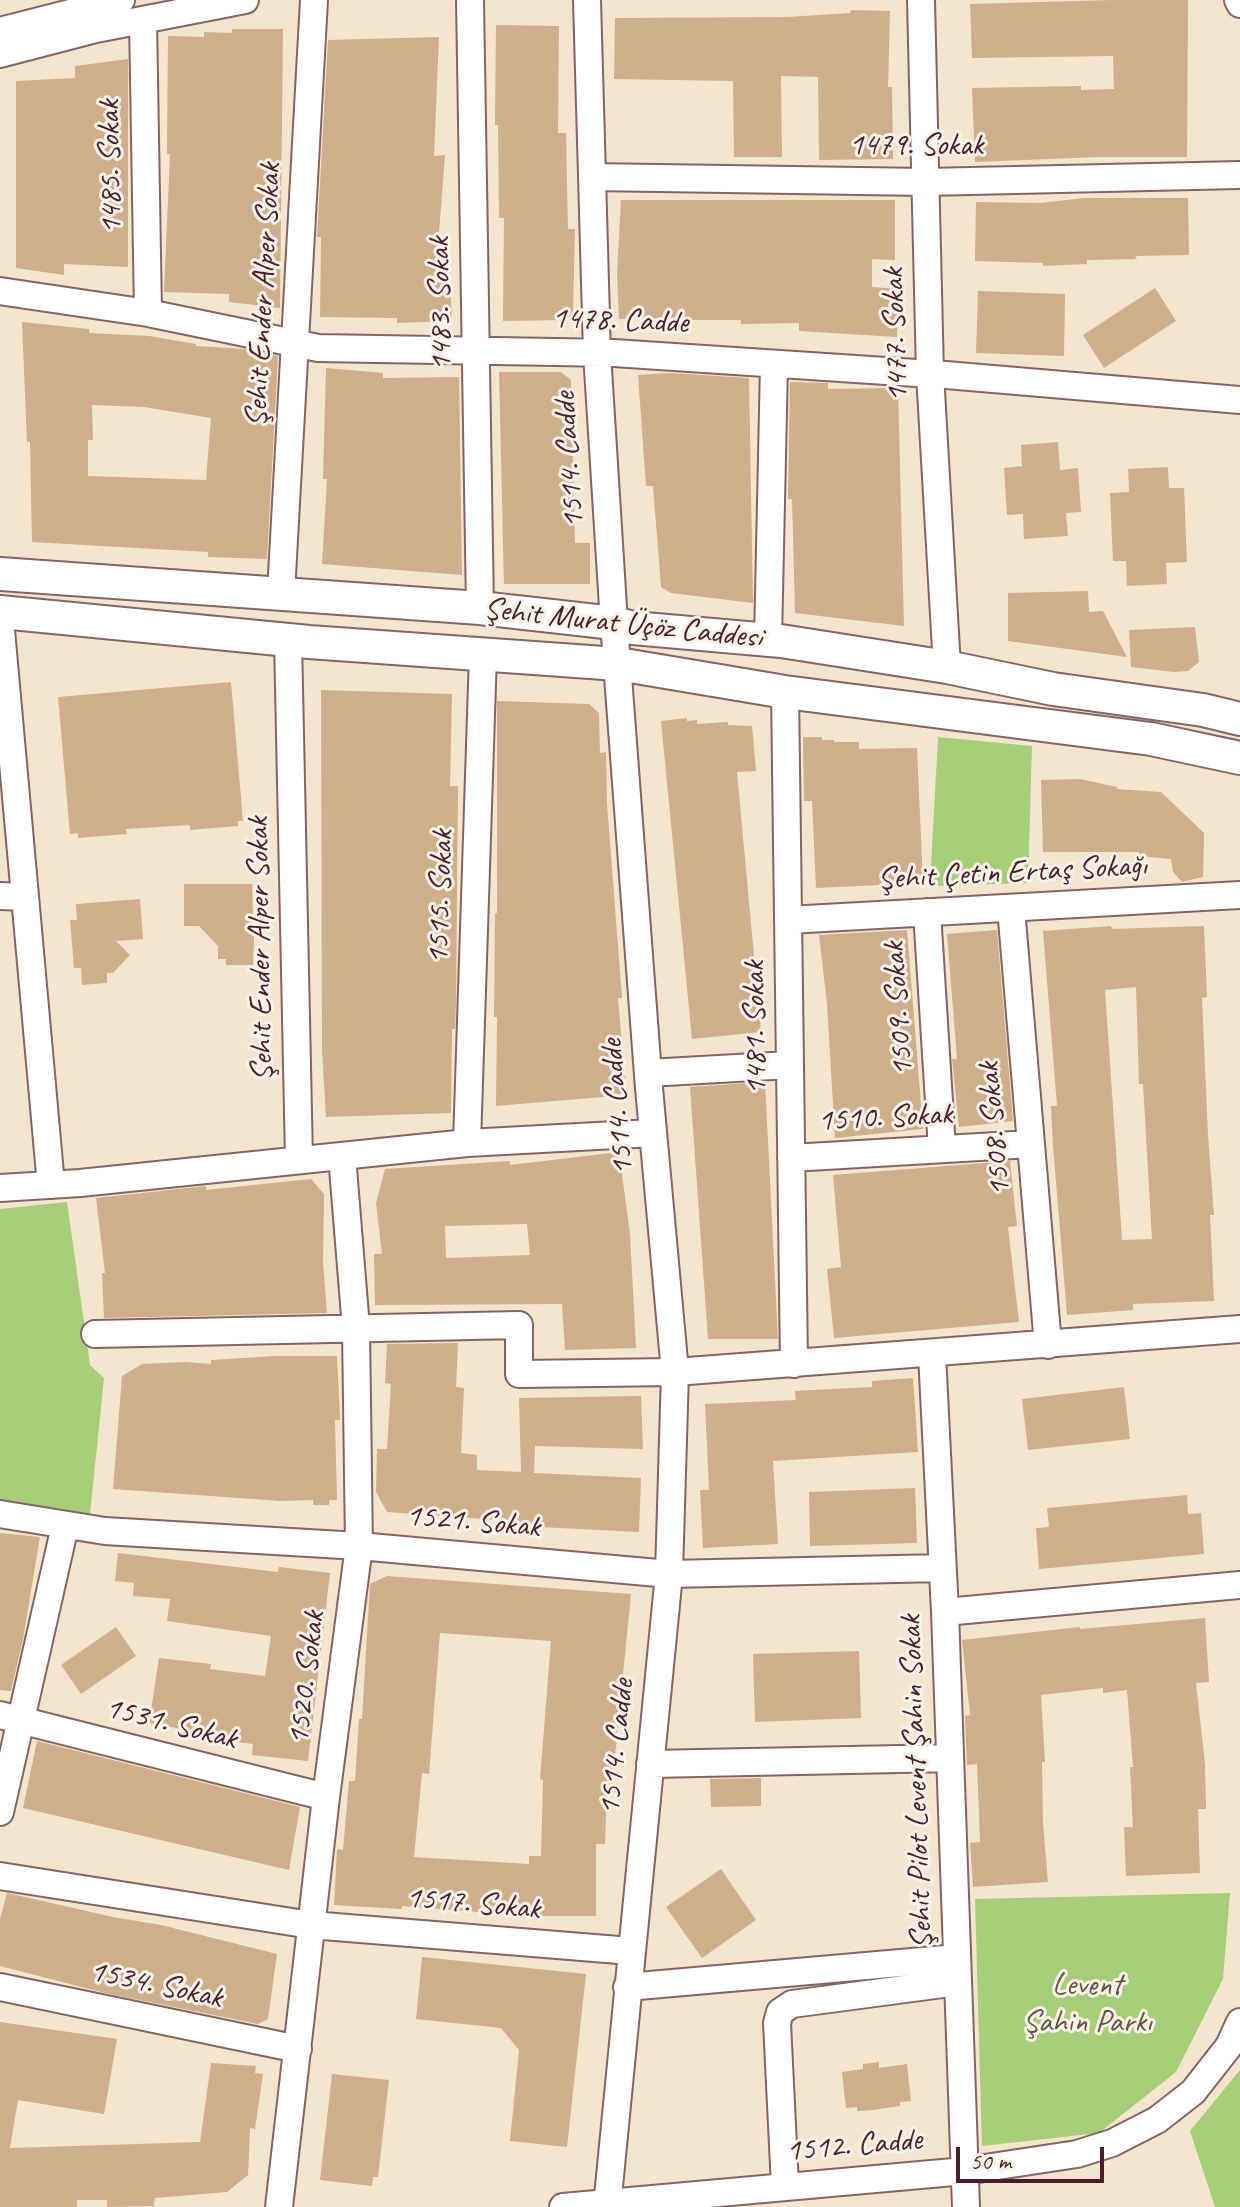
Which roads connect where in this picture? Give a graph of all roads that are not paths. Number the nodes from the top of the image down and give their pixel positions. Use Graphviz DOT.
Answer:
graph roads {
  1 [pos="121,0"];
  2 [pos="245,0"];
  3 [pos="314,0"];
  4 [pos="470,0"];
  5 [pos="587,0"];
  6 [pos="921,0"];
  7 [pos="143,20"];
  8 [pos="0,31"];
  9 [pos="0,54"];
  10 [pos="1240,175"];
  11 [pos="592,177"];
  12 [pos="926,182"];
  13 [pos="0,291"];
  14 [pos="148,313"];
  15 [pos="295,345"];
  16 [pos="475,351"];
  17 [pos="597,353"];
  18 [pos="774,364"];
  19 [pos="930,374"];
  20 [pos="1240,400"];
  21 [pos="0,574"];
  22 [pos="281,593"];
  23 [pos="480,608"];
  24 [pos="0,612"];
  25 [pos="0,619"];
  26 [pos="614,623"];
  27 [pos="288,640"];
  28 [pos="768,640"];
  29 [pos="483,654"];
  30 [pos="618,664"];
  31 [pos="947,667"];
  32 [pos="785,692"];
  33 [pos="1240,719"];
  34 [pos="1240,758"];
  35 [pos="1240,895"];
  36 [pos="13,896"];
  37 [pos="1011,908"];
  38 [pos="927,912"];
  39 [pos="788,920"];
  40 [pos="790,1065"];
  41 [pos="648,1073"];
  42 [pos="653,1133"];
  43 [pos="467,1143"];
  44 [pos="1031,1144"];
  45 [pos="942,1149"];
  46 [pos="342,1156"];
  47 [pos="791,1158"];
  48 [pos="299,1160"];
  49 [pos="51,1185"];
  50 [pos="0,1188"];
  51 [pos="356,1328"];
  52 [pos="1240,1329"];
  53 [pos="95,1334"];
  54 [pos="1048,1345"];
  55 [pos="932,1354"];
  56 [pos="794,1364"];
  57 [pos="675,1372"];
  58 [pos="0,1514"];
  59 [pos="65,1526"];
  60 [pos="359,1546"];
  61 [pos="942,1568"];
  62 [pos="669,1574"];
  63 [pos="1240,1585"];
  64 [pos="945,1612"];
  65 [pos="10,1718"];
  66 [pos="950,1758"];
  67 [pos="650,1764"];
  68 [pos="326,1797"];
  69 [pos="0,1812"];
  70 [pos="0,1876"];
  71 [pos="311,1925"];
  72 [pos="631,1951"];
  73 [pos="958,1970"];
  74 [pos="0,1987"];
  75 [pos="627,1987"];
  76 [pos="1240,2022"];
  77 [pos="298,2049"];
  78 [pos="965,2171"];
  79 [pos="785,2186"];
  80 [pos="607,2204"];
  81 [pos="279,2207"];
  82 [pos="563,2207"];
  83 [pos="966,2207"];
  1 -- 8 [label="street"];
  2 -- 7 [label="street"];
  3 -- 15 [label="street, Şehit Ender Alper Sokak"];
  4 -- 16 [label="street, 1483. Sokak"];
  5 -- 11 [label="street, 1514. Cadde"];
  6 -- 12 [label="street, 1477. Sokak"];
  7 -- 9 [label="street"];
  7 -- 14 [label="street, 1485. Sokak"];
  10 -- 12 [label="street, 1479. Sokak"];
  11 -- 12 [label="street, 1479. Sokak"];
  11 -- 17 [label="street, 1514. Cadde"];
  12 -- 19 [label="street, 1477. Sokak"];
  13 -- 14 [label="street, 1478. Cadde"];
  14 -- 15 [label="street, 1478. Cadde"];
  15 -- 16 [label="street, 1478. Cadde"];
  15 -- 22 [label="street, Şehit Ender Alper Sokak"];
  16 -- 17 [label="street, 1478. Cadde"];
  16 -- 23 [label="street, 1483. Sokak"];
  17 -- 18 [label="street, 1478. Cadde"];
  17 -- 26 [label="street, 1514. Cadde"];
  18 -- 19 [label="street, 1478. Cadde"];
  18 -- 28 [label="street"];
  19 -- 20 [label="street, 1478. Cadde"];
  19 -- 31 [label="street, 1477. Sokak"];
  21 -- 22 [label="main road, Şehit Murat Üçöz Caddesi"];
  22 -- 23 [label="main road, Şehit Murat Üçöz Caddesi"];
  23 -- 26 [label="main road, Şehit Murat Üçöz Caddesi"];
  24 -- 27 [label="main road, Şehit Murat Üçöz Caddesi"];
  25 -- 36 [label="street"];
  26 -- 28 [label="main road, Şehit Murat Üçöz Caddesi"];
  26 -- 30 [label="street, 1514. Cadde"];
  27 -- 29 [label="main road, Şehit Murat Üçöz Caddesi"];
  27 -- 48 [label="street, Şehit Ender Alper Sokak"];
  28 -- 31 [label="main road, Şehit Murat Üçöz Caddesi"];
  29 -- 30 [label="main road, Şehit Murat Üçöz Caddesi"];
  29 -- 43 [label="street, 1515. Sokak"];
  30 -- 32 [label="main road, Şehit Murat Üçöz Caddesi"];
  30 -- 41 [label="street, 1514. Cadde"];
  31 -- 33 [label="main road, Şehit Murat Üçöz Caddesi"];
  32 -- 34 [label="main road, Şehit Murat Üçöz Caddesi"];
  32 -- 39 [label="street, 1481. Sokak"];
  35 -- 37 [label="street, Şehit Çetin Ertaş Sokağı"];
  36 -- 49 [label="street"];
  37 -- 38 [label="street, Şehit Çetin Ertaş Sokağı"];
  37 -- 44 [label="street, 1508. Sokak"];
  38 -- 39 [label="street, Şehit Çetin Ertaş Sokağı"];
  38 -- 45 [label="street, 1509. Sokak"];
  39 -- 40 [label="street, 1481. Sokak"];
  40 -- 41 [label="street"];
  40 -- 47 [label="street, 1481. Sokak"];
  41 -- 42 [label="street, 1514. Cadde"];
  42 -- 43 [label="street"];
  42 -- 57 [label="street, 1514. Cadde"];
  43 -- 46 [label="street"];
  44 -- 45 [label="street, 1510. Sokak"];
  44 -- 54 [label="street, 1508. Sokak"];
  45 -- 47 [label="street, 1510. Sokak"];
  46 -- 48 [label="street"];
  46 -- 51 [label="street, 1520. Sokak"];
  47 -- 56 [label="street, 1481. Sokak"];
  48 -- 49 [label="street"];
  49 -- 50 [label="street"];
  51 -- 53 [label="street"];
  51 -- 57 [label="street"];
  51 -- 60 [label="street, 1520. Sokak"];
  52 -- 54 [label="street"];
  54 -- 55 [label="street"];
  55 -- 56 [label="street"];
  55 -- 61 [label="street, Şehit Pilot Levent Şahin Sokak"];
  56 -- 57 [label="street"];
  57 -- 62 [label="street, 1514. Cadde"];
  58 -- 59 [label="street, 1521. Sokak"];
  59 -- 60 [label="street, 1521. Sokak"];
  59 -- 65 [label="street"];
  60 -- 62 [label="street, 1521. Sokak"];
  60 -- 68 [label="street, 1520. Sokak"];
  61 -- 62 [label="street, 1521. Sokak"];
  61 -- 64 [label="street, Şehit Pilot Levent Şahin Sokak"];
  62 -- 67 [label="street, 1514. Cadde"];
  63 -- 64 [label="street"];
  64 -- 66 [label="street, Şehit Pilot Levent Şahin Sokak"];
  65 -- 68 [label="street, 1531. Sokak"];
  65 -- 69 [label="street"];
  66 -- 67 [label="street"];
  66 -- 73 [label="street, Şehit Pilot Levent Şahin Sokak"];
  67 -- 72 [label="street, 1514. Cadde"];
  68 -- 71 [label="street, 1520. Sokak"];
  70 -- 71 [label="street, 1517. Sokak"];
  71 -- 72 [label="street, 1517. Sokak"];
  71 -- 77 [label="street, 1520. Sokak"];
  72 -- 75 [label="street, 1514. Cadde"];
  73 -- 75 [label="street"];
  73 -- 78 [label="street, Şehit Pilot Levent Şahin Sokak"];
  73 -- 79 [label="street"];
  74 -- 77 [label="street, 1534. Sokak"];
  75 -- 80 [label="street, 1514. Cadde"];
  76 -- 78 [label="street, 1512. Cadde"];
  77 -- 81 [label="street, 1520. Sokak"];
  78 -- 79 [label="street, 1512. Cadde"];
  78 -- 83 [label="street, Şehit Pilot Levent Şahin Sokak"];
  79 -- 80 [label="street, 1512. Cadde"];
  80 -- 82 [label="street, 1512. Cadde"];
}
